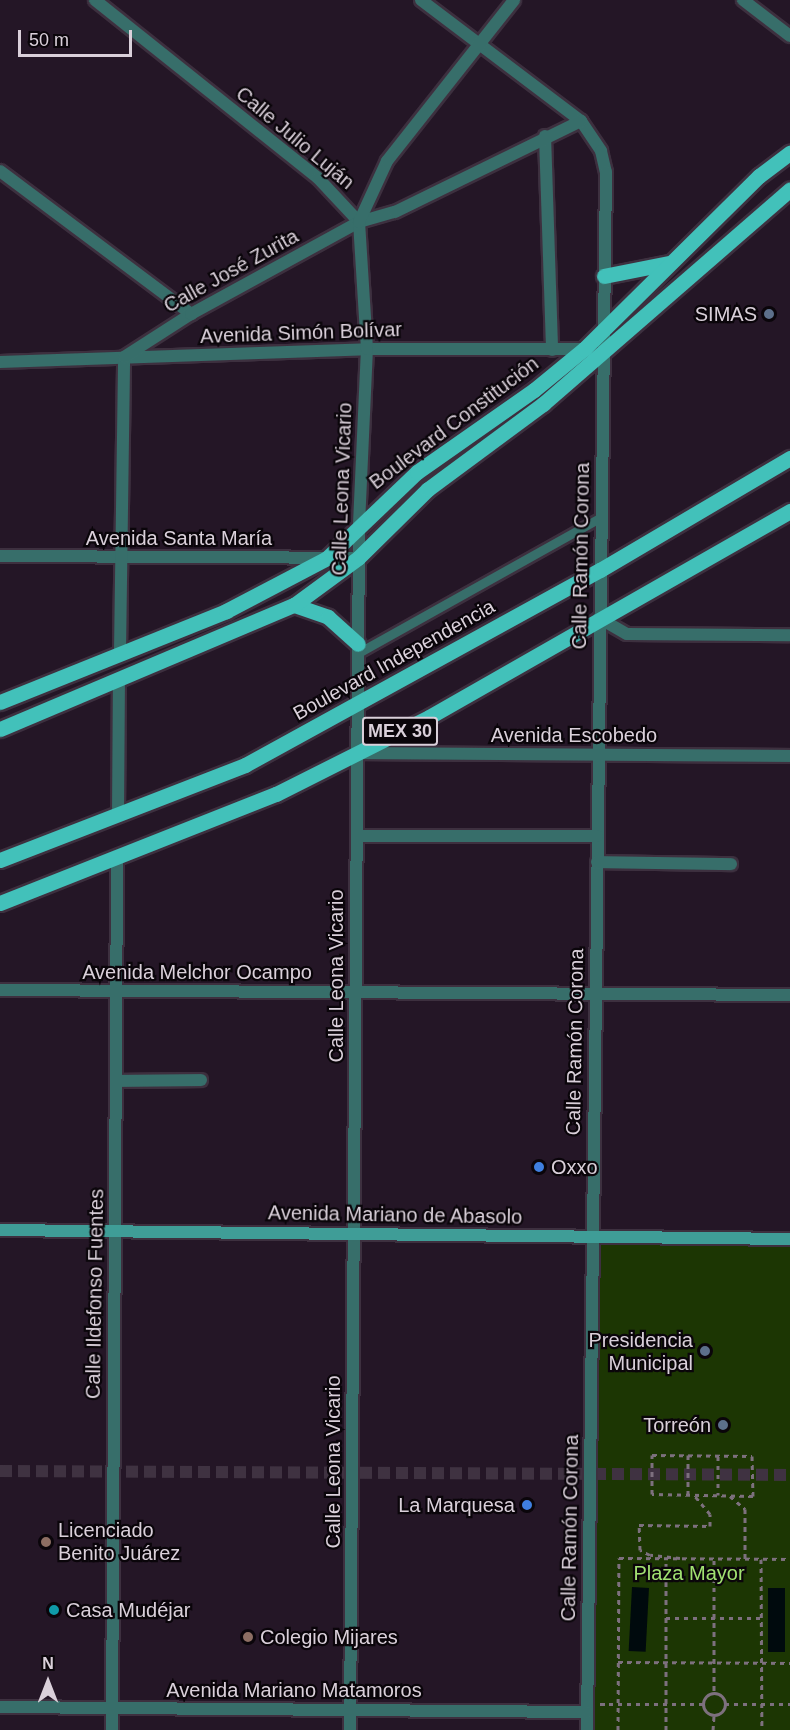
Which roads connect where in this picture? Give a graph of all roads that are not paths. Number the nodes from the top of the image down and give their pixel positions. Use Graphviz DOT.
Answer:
graph roads {
  1 [pos="96,0"];
  2 [pos="422,0"];
  3 [pos="514,0"];
  4 [pos="743,0"];
  5 [pos="790,36"];
  6 [pos="480,44"];
  7 [pos="582,121"];
  8 [pos="545,136"];
  9 [pos="790,153"];
  10 [pos="0,171"];
  11 [pos="790,189"];
  12 [pos="359,222"];
  13 [pos="669,263"];
  14 [pos="604,276"];
  15 [pos="191,314"];
  16 [pos="603,331"];
  17 [pos="367,349"];
  18 [pos="552,350"];
  19 [pos="584,350"];
  20 [pos="603,354"];
  21 [pos="124,357"];
  22 [pos="0,362"];
  23 [pos="790,458"];
  24 [pos="786,515"];
  25 [pos="601,517"];
  26 [pos="359,524"];
  27 [pos="0,556"];
  28 [pos="121,557"];
  29 [pos="327,558"];
  30 [pos="358,558"];
  31 [pos="600,570"];
  32 [pos="294,605"];
  33 [pos="599,618"];
  34 [pos="790,635"];
  35 [pos="358,648"];
  36 [pos="120,652"];
  37 [pos="119,681"];
  38 [pos="0,702"];
  39 [pos="357,706"];
  40 [pos="0,729"];
  41 [pos="357,753"];
  42 [pos="598,754"];
  43 [pos="790,756"];
  44 [pos="118,816"];
  45 [pos="357,836"];
  46 [pos="597,836"];
  47 [pos="117,858"];
  48 [pos="0,860"];
  49 [pos="597,862"];
  50 [pos="731,864"];
  51 [pos="0,903"];
  52 [pos="0,990"];
  53 [pos="119,991"];
  54 [pos="355,992"];
  55 [pos="595,994"];
  56 [pos="790,995"];
  57 [pos="201,1080"];
  58 [pos="118,1082"];
  59 [pos="0,1230"];
  60 [pos="115,1232"];
  61 [pos="354,1234"];
  62 [pos="592,1237"];
  63 [pos="790,1239"];
  64 [pos="0,1707"];
  65 [pos="112,1708"];
  66 [pos="587,1708"];
  67 [pos="350,1710"];
  68 [pos="112,1730"];
  69 [pos="350,1730"];
  70 [pos="587,1730"];
  1 -- 12 [label="street, Calle Julio Luján"];
  2 -- 6 [label="street, Calle Ramón Corona"];
  3 -- 6 [label="street"];
  4 -- 5 [label="street"];
  6 -- 7 [label="street, Calle Ramón Corona"];
  6 -- 12 [label="street"];
  7 -- 8 [label="street"];
  7 -- 14 [label="street, Calle Ramón Corona"];
  8 -- 12 [label="street"];
  8 -- 18 [label="street"];
  9 -- 13 [label="main road, Boulevard Constitución"];
  10 -- 15 [label="street"];
  11 -- 20 [label="main road, Boulevard Constitución"];
  12 -- 15 [label="street, Calle José Zurita"];
  12 -- 17 [label="street, Calle Leona Vicario"];
  13 -- 14 [label="main road"];
  13 -- 16 [label="main road, Boulevard Constitución"];
  14 -- 16 [label="street, Calle Ramón Corona"];
  15 -- 21 [label="street, Calle José Zurita"];
  16 -- 19 [label="main road, Boulevard Constitución"];
  16 -- 20 [label="street, Calle Ramón Corona"];
  17 -- 18 [label="street, Avenida Simón Bolívar"];
  17 -- 21 [label="street, Avenida Simón Bolívar"];
  17 -- 26 [label="street, Calle Leona Vicario"];
  18 -- 19 [label="street, Avenida Simón Bolívar"];
  19 -- 20 [label="street, Avenida Simón Bolívar"];
  19 -- 26 [label="main road, Boulevard Constitución"];
  20 -- 25 [label="street, Calle Ramón Corona"];
  20 -- 30 [label="main road, Boulevard Constitución"];
  21 -- 22 [label="street, Avenida Simón Bolívar"];
  21 -- 28 [label="street"];
  23 -- 31 [label="main road, Boulevard Independencia / MEX 30"];
  24 -- 33 [label="main road, MEX 30"];
  25 -- 31 [label="street, Calle Ramón Corona"];
  25 -- 35 [label="lane"];
  26 -- 29 [label="main road, Boulevard Constitución"];
  26 -- 30 [label="street, Calle Leona Vicario"];
  27 -- 28 [label="street, Avenida Santa María"];
  28 -- 29 [label="street, Avenida Santa María"];
  28 -- 36 [label="street"];
  29 -- 30 [label="street, Avenida Santa María"];
  29 -- 36 [label="main road, Boulevard Constitución"];
  30 -- 32 [label="main road, Boulevard Constitución"];
  30 -- 35 [label="street, Calle Leona Vicario"];
  31 -- 33 [label="street, Calle Ramón Corona"];
  31 -- 39 [label="main road, Boulevard Independencia / MEX 30"];
  32 -- 35 [label="main road"];
  32 -- 37 [label="main road, Boulevard Constitución"];
  33 -- 34 [label="street"];
  33 -- 41 [label="main road, MEX 30"];
  33 -- 42 [label="street, Calle Ramón Corona"];
  35 -- 39 [label="street, Calle Leona Vicario"];
  36 -- 38 [label="main road, Boulevard Constitución"];
  37 -- 40 [label="main road, Boulevard Constitución"];
  37 -- 44 [label="street"];
  39 -- 41 [label="street, Calle Leona Vicario"];
  39 -- 44 [label="main road, Boulevard Independencia / MEX 30"];
  41 -- 42 [label="street, Avenida Escobedo"];
  41 -- 45 [label="street, Calle Leona Vicario"];
  41 -- 47 [label="main road, MEX 30"];
  42 -- 43 [label="street, Avenida Escobedo"];
  42 -- 46 [label="street, Calle Ramón Corona"];
  44 -- 48 [label="main road, Boulevard Independencia / MEX 30"];
  45 -- 46 [label="street"];
  45 -- 54 [label="street, Calle Leona Vicario"];
  46 -- 49 [label="street, Calle Ramón Corona"];
  47 -- 51 [label="main road, MEX 30"];
  47 -- 53 [label="street, Calle Ildefonso Fuentes"];
  49 -- 50 [label="street"];
  49 -- 55 [label="street, Calle Ramón Corona"];
  52 -- 53 [label="street, Avenida Melchor Ocampo"];
  53 -- 54 [label="street, Avenida Melchor Ocampo"];
  53 -- 58 [label="street, Calle Ildefonso Fuentes"];
  54 -- 55 [label="street, Avenida Melchor Ocampo"];
  54 -- 61 [label="street, Calle Leona Vicario"];
  55 -- 56 [label="street, Avenida Melchor Ocampo"];
  55 -- 62 [label="street, Calle Ramón Corona"];
  57 -- 58 [label="street"];
  58 -- 60 [label="street, Calle Ildefonso Fuentes"];
  59 -- 60 [label="street, Avenida Mariano de Abasolo"];
  60 -- 61 [label="street, Avenida Mariano de Abasolo"];
  60 -- 65 [label="street, Calle Ildefonso Fuentes"];
  61 -- 62 [label="street, Avenida Mariano de Abasolo"];
  61 -- 67 [label="street, Calle Leona Vicario"];
  62 -- 63 [label="street, Avenida Mariano de Abasolo"];
  62 -- 66 [label="street, Calle Ramón Corona"];
  64 -- 65 [label="street, Avenida Mariano Matamoros"];
  65 -- 67 [label="street, Avenida Mariano Matamoros"];
  65 -- 68 [label="street, Calle Ildefonso Fuentes"];
  66 -- 67 [label="street, Avenida Mariano Matamoros"];
  66 -- 70 [label="street, Calle Ramón Corona"];
  67 -- 69 [label="street, Calle Leona Vicario"];
}
